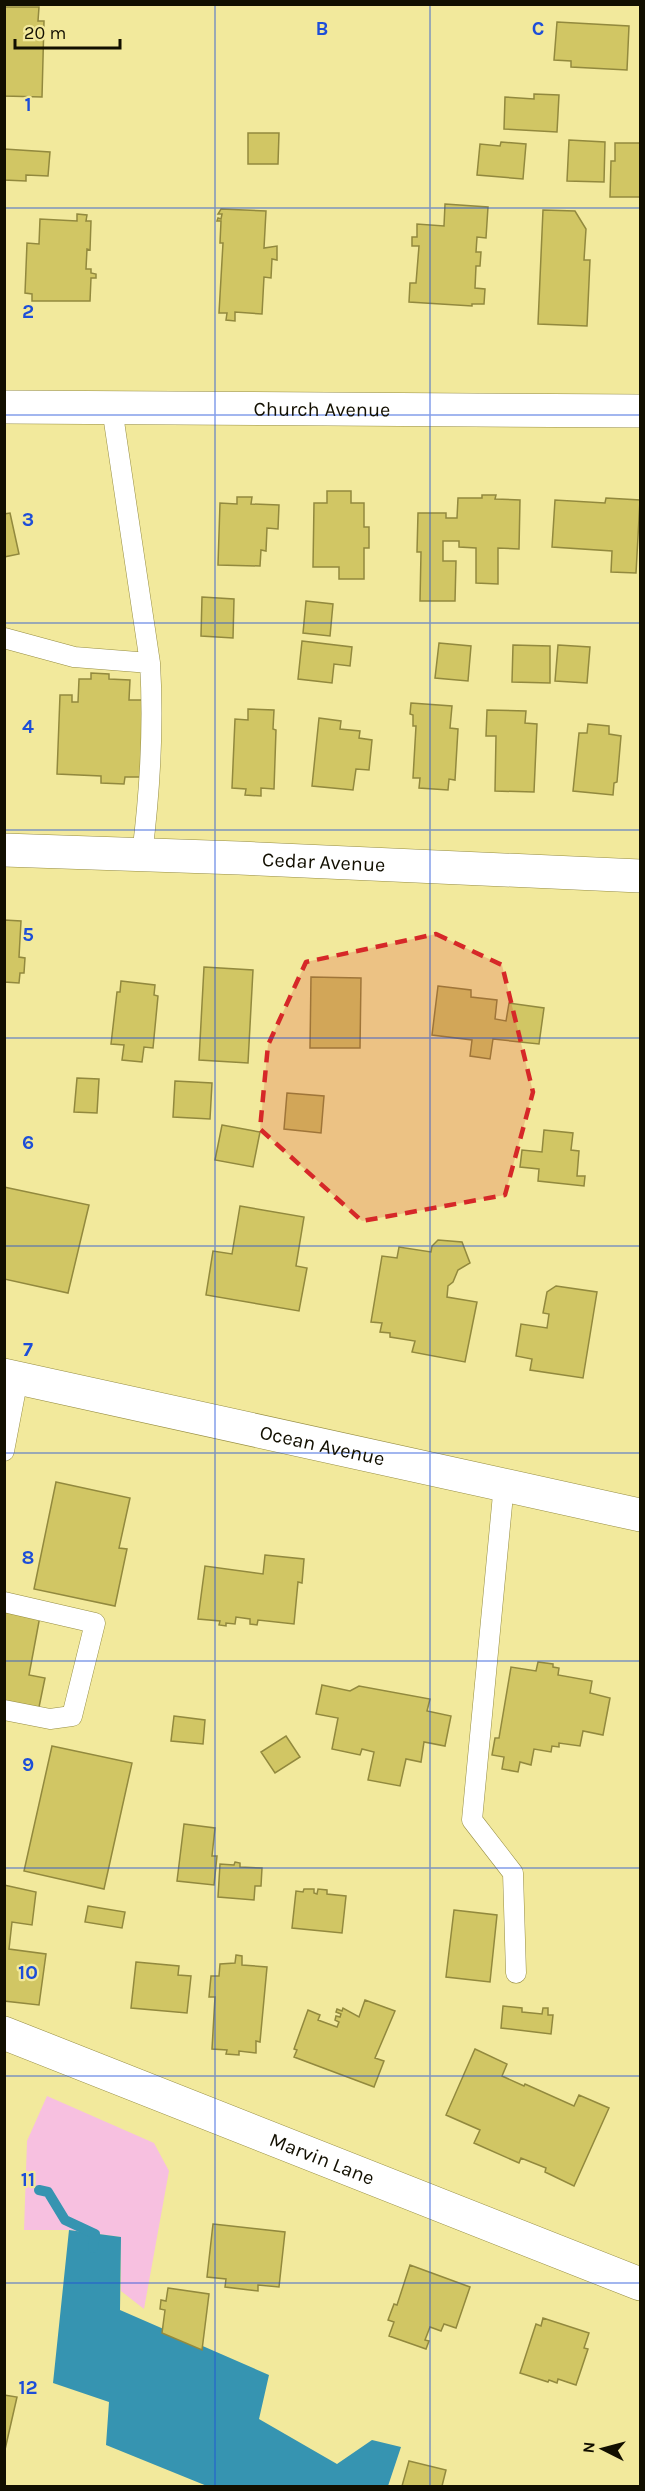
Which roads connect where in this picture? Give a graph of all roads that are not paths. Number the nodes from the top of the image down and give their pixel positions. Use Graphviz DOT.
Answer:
graph roads {
  1 [pos="4,407"];
  2 [pos="112,408"];
  3 [pos="640,411"];
  4 [pos="4,638"];
  5 [pos="150,663"];
  6 [pos="4,850"];
  7 [pos="142,855"];
  8 [pos="640,876"];
  9 [pos="11,1376"];
  10 [pos="4,1451"];
  11 [pos="504,1484"];
  12 [pos="640,1515"];
  13 [pos="4,1602"];
  14 [pos="4,1710"];
  15 [pos="516,1973"];
  16 [pos="4,2033"];
  17 [pos="640,2284"];
  1 -- 2 [label="street, Church Avenue"];
  2 -- 3 [label="street, Church Avenue"];
  2 -- 5 [label="lane"];
  4 -- 5 [label="lane"];
  5 -- 7 [label="lane"];
  6 -- 7 [label="street, Cedar Avenue"];
  7 -- 8 [label="street, Cedar Avenue"];
  9 -- 10 [label="lane"];
  9 -- 11 [label="street, Ocean Avenue"];
  11 -- 12 [label="street, Ocean Avenue"];
  11 -- 15 [label="lane"];
  13 -- 14 [label="lane"];
  16 -- 17 [label="street, Marvin Lane"];
}
